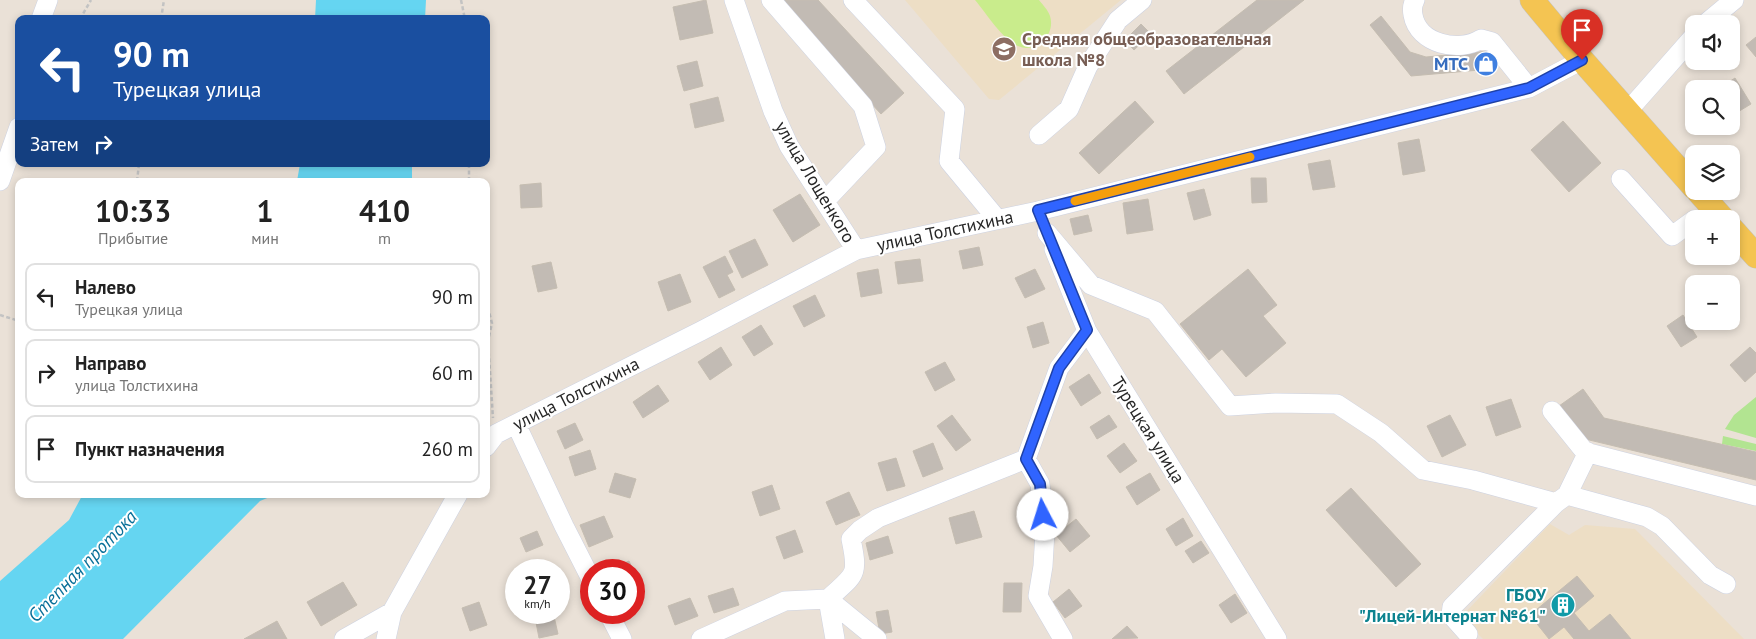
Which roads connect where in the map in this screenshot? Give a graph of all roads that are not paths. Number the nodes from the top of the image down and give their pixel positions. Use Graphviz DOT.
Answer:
graph roads {
  1 [pos="48,0"];
  2 [pos="734,0"];
  3 [pos="770,0"];
  4 [pos="852,0"];
  5 [pos="1142,0"];
  6 [pos="1415,0"];
  7 [pos="1532,0"];
  8 [pos="1734,0"];
  9 [pos="43,15"];
  10 [pos="1716,15"];
  11 [pos="1685,46"];
  12 [pos="1582,60"];
  13 [pos="1529,88"];
  14 [pos="1627,112"];
  15 [pos="1039,135"];
  16 [pos="15,138"];
  17 [pos="1685,176"];
  18 [pos="1621,179"];
  19 [pos="0,181"];
  20 [pos="825,201"];
  21 [pos="1038,210"];
  22 [pos="997,220"];
  23 [pos="1685,226"];
  24 [pos="1047,233"];
  25 [pos="1740,238"];
  26 [pos="856,250"];
  27 [pos="1756,256"];
  28 [pos="1087,330"];
  29 [pos="1552,411"];
  30 [pos="516,424"];
  31 [pos="491,440"];
  32 [pos="1588,452"];
  33 [pos="1026,459"];
  34 [pos="1756,496"];
  35 [pos="456,498"];
  36 [pos="1561,499"];
  37 [pos="581,559"];
  38 [pos="1726,584"];
  39 [pos="828,599"];
  40 [pos="392,612"];
  41 [pos="614,624"];
  42 [pos="1469,638"];
  43 [pos="344,639"];
  44 [pos="386,639"];
  45 [pos="622,639"];
  46 [pos="701,639"];
  47 [pos="836,639"];
  48 [pos="877,639"];
  49 [pos="1063,639"];
  50 [pos="1277,639"];
  1 -- 9 [label="street"];
  2 -- 20 [label="street, улица Лощенкого"];
  3 -- 20 [label="street"];
  4 -- 22 [label="street"];
  5 -- 15 [label="street"];
  6 -- 13 [label="street"];
  7 -- 12 [label="main road"];
  8 -- 10 [label="street"];
  11 -- 14 [label="street"];
  12 -- 13 [label="street, улица Толстихина"];
  12 -- 14 [label="main road"];
  13 -- 21 [label="street, улица Толстихина"];
  14 -- 17 [label="main road"];
  16 -- 19 [label="street"];
  18 -- 23 [label="street"];
  20 -- 26 [label="street, улица Лощенкого"];
  21 -- 22 [label="street, улица Толстихина"];
  21 -- 24 [label="street, Турецкая улица"];
  22 -- 26 [label="street, улица Толстихина"];
  24 -- 28 [label="street, Турецкая улица"];
  24 -- 36 [label="street"];
  25 -- 27 [label="main road"];
  26 -- 30 [label="street, улица Толстихина"];
  28 -- 33 [label="street"];
  28 -- 50 [label="street, Турецкая улица"];
  29 -- 32 [label="street"];
  30 -- 31 [label="street, улица Толстихина"];
  30 -- 37 [label="street"];
  32 -- 34 [label="street"];
  32 -- 36 [label="street"];
  33 -- 39 [label="street"];
  33 -- 49 [label="street"];
  35 -- 40 [label="street"];
  36 -- 38 [label="street"];
  36 -- 42 [label="street"];
  39 -- 46 [label="street"];
  39 -- 47 [label="street"];
  39 -- 48 [label="street"];
  40 -- 43 [label="street"];
  40 -- 44 [label="street"];
  41 -- 45 [label="street"];
}
